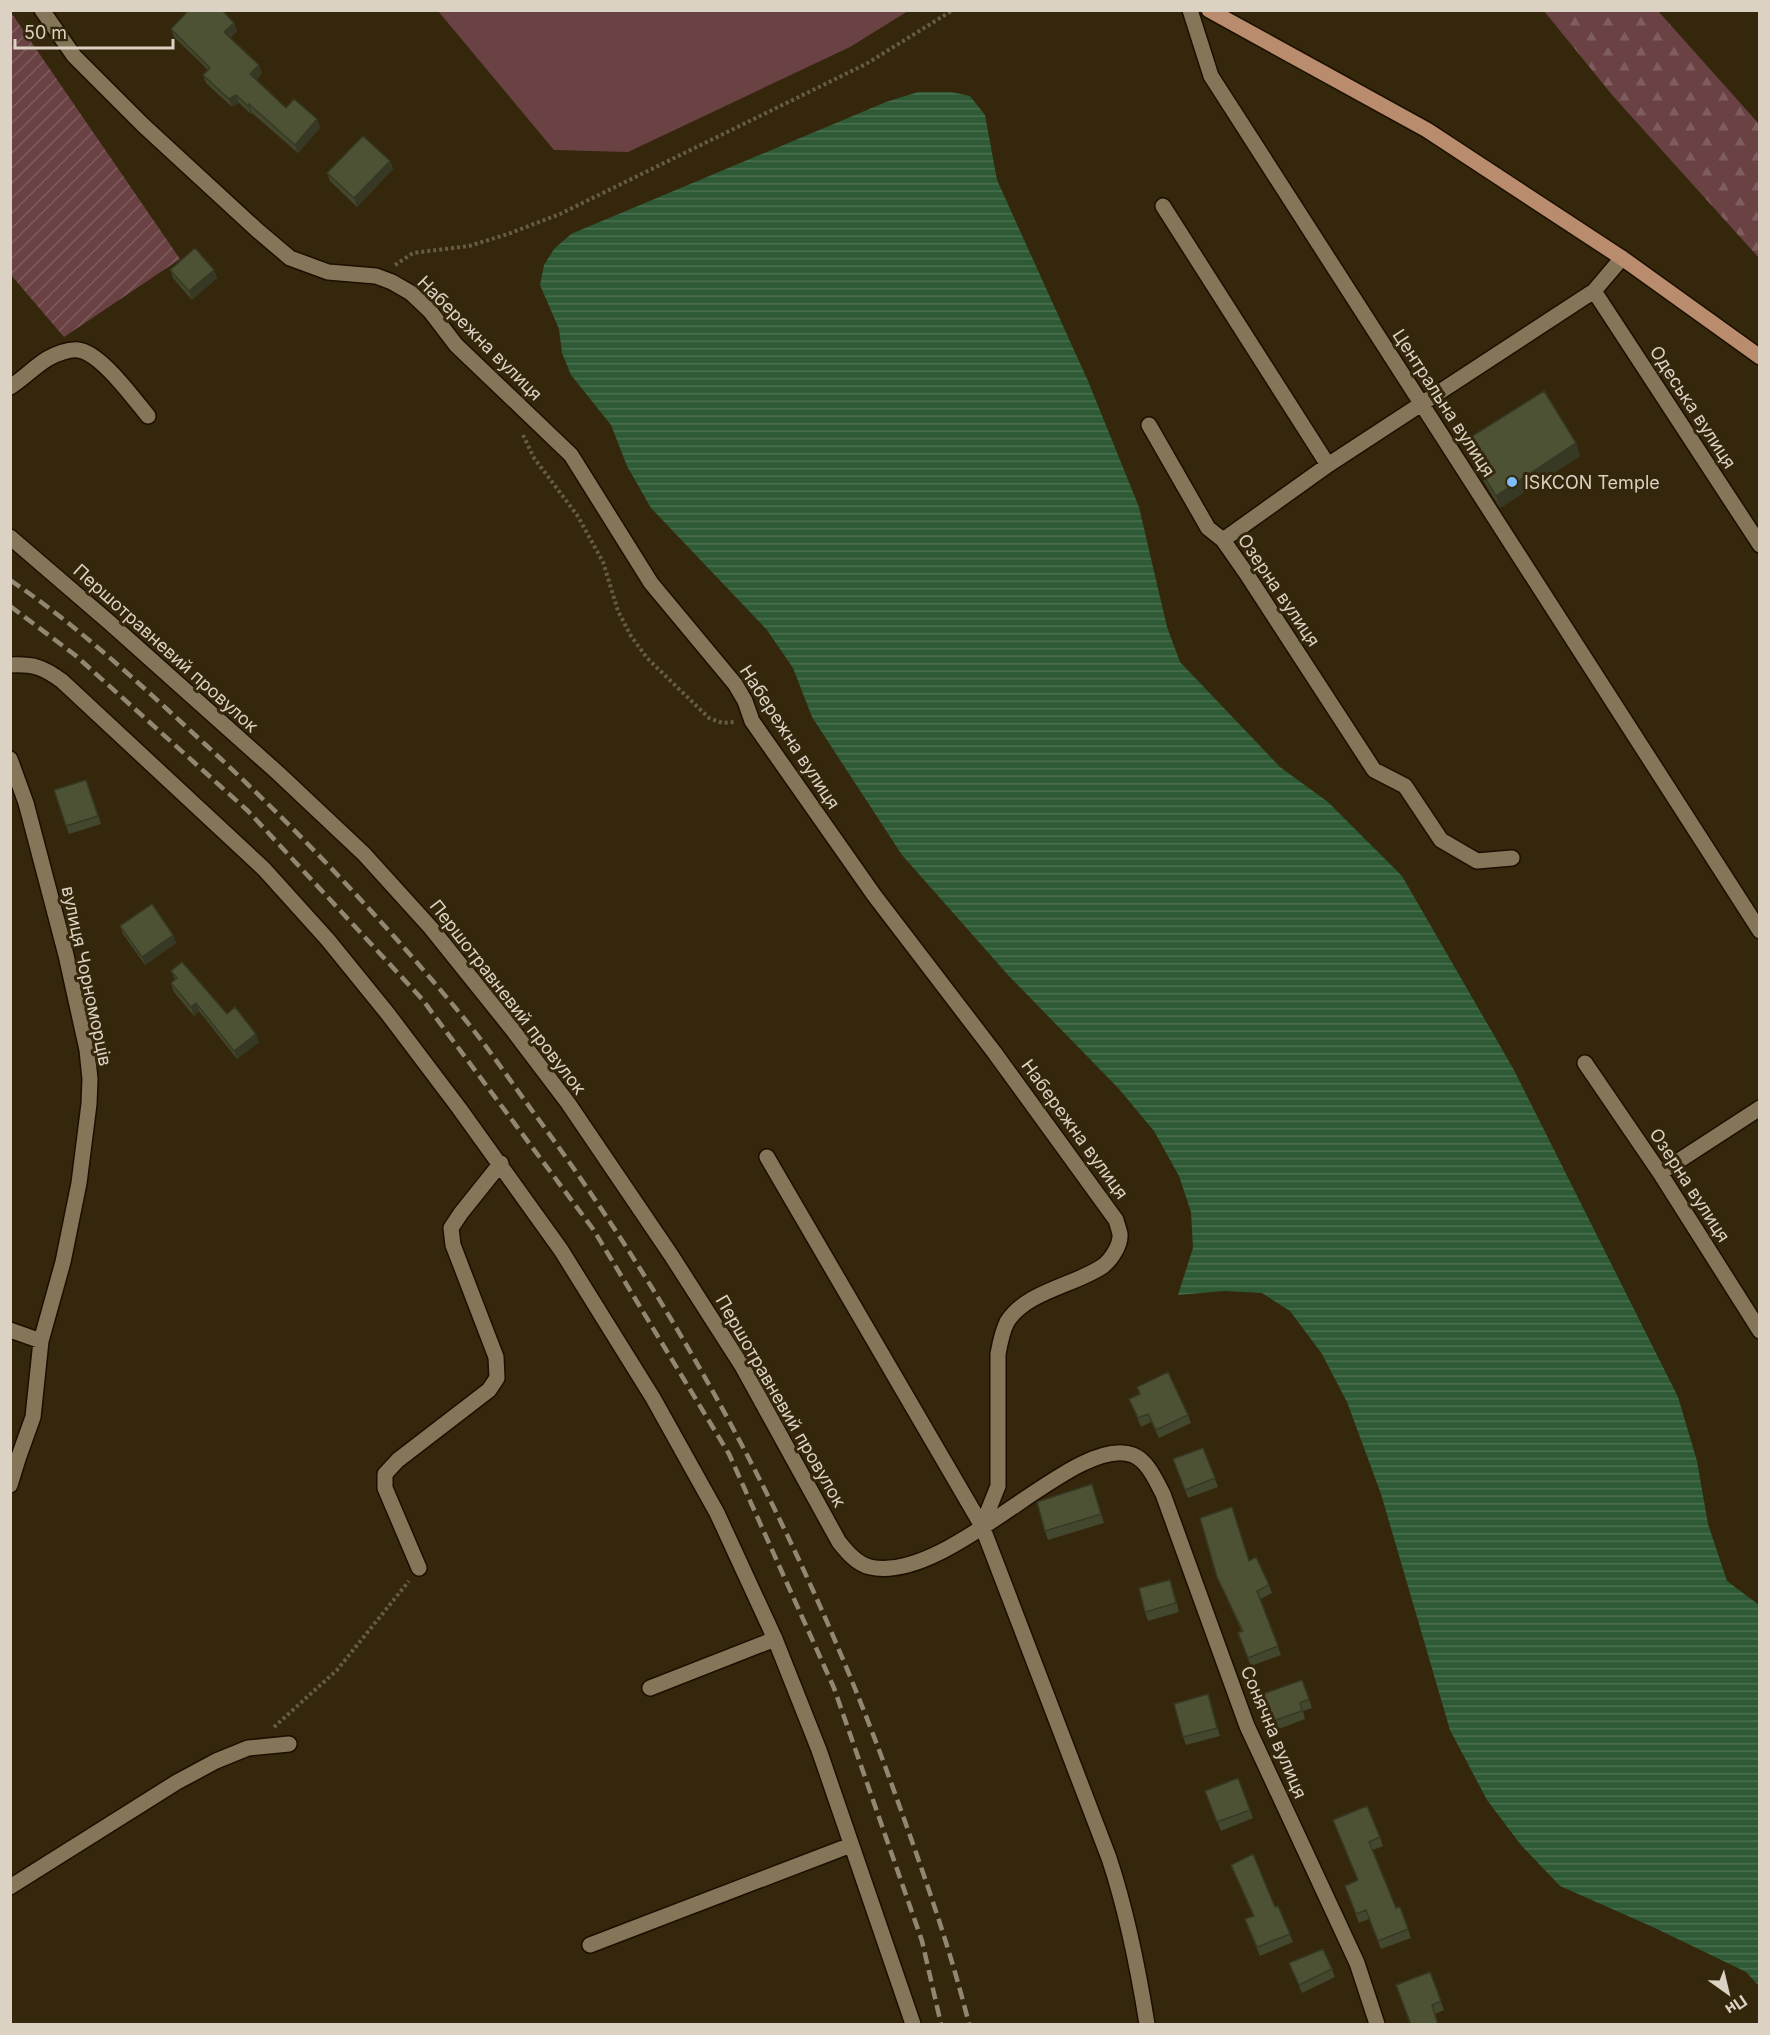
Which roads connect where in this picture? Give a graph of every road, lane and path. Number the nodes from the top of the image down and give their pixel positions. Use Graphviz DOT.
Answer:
graph roads {
  1 [pos="42,10"];
  2 [pos="952,10"];
  3 [pos="1190,10"];
  4 [pos="1209,10"];
  5 [pos="1163,206"];
  6 [pos="1622,258"];
  7 [pos="376,276"];
  8 [pos="1594,291"];
  9 [pos="1760,357"];
  10 [pos="10,387"];
  11 [pos="1421,404"];
  12 [pos="148,416"];
  13 [pos="1149,425"];
  14 [pos="522,434"];
  15 [pos="1328,465"];
  16 [pos="10,537"];
  17 [pos="1223,540"];
  18 [pos="1760,545"];
  19 [pos="10,665"];
  20 [pos="752,721"];
  21 [pos="10,759"];
  22 [pos="1512,858"];
  23 [pos="1760,931"];
  24 [pos="1585,1063"];
  25 [pos="1760,1108"];
  26 [pos="767,1156"];
  27 [pos="501,1163"];
  28 [pos="1660,1173"];
  29 [pos="10,1330"];
  30 [pos="1760,1331"];
  31 [pos="41,1341"];
  32 [pos="10,1485"];
  33 [pos="982,1527"];
  34 [pos="419,1568"];
  35 [pos="774,1639"];
  36 [pos="650,1688"];
  37 [pos="289,1744"];
  38 [pos="248,1748"];
  39 [pos="851,1845"];
  40 [pos="11,1886"];
  41 [pos="590,1946"];
  42 [pos="913,2025"];
  43 [pos="1147,2025"];
  44 [pos="1377,2025"];
  1 -- 7 [label="street, Набережна вулиця"];
  2 -- 7 [label="path"];
  3 -- 11 [label="street, Центральна вулиця"];
  4 -- 6 [label="main road"];
  5 -- 15 [label="street"];
  6 -- 8 [label="street"];
  6 -- 9 [label="main road"];
  7 -- 20 [label="street, Набережна вулиця"];
  8 -- 11 [label="street"];
  8 -- 18 [label="street, Одеська вулиця"];
  10 -- 12 [label="street"];
  11 -- 15 [label="street"];
  11 -- 23 [label="street, Центральна вулиця"];
  13 -- 17 [label="street, Озерна вулиця"];
  14 -- 20 [label="path"];
  15 -- 17 [label="street"];
  16 -- 33 [label="street, Першотравневий провулок"];
  17 -- 22 [label="street, Озерна вулиця"];
  19 -- 27 [label="street"];
  20 -- 33 [label="street, Набережна вулиця"];
  21 -- 31 [label="street, вулиця Чорноморців"];
  24 -- 28 [label="street, Озерна вулиця"];
  25 -- 28 [label="street"];
  26 -- 33 [label="street"];
  27 -- 34 [label="street"];
  27 -- 35 [label="street"];
  28 -- 30 [label="street, Озерна вулиця"];
  29 -- 31 [label="street"];
  31 -- 32 [label="street, вулиця Чорноморців"];
  33 -- 43 [label="street"];
  33 -- 44 [label="street, Сонячна вулиця"];
  34 -- 38 [label="path"];
  35 -- 36 [label="street"];
  35 -- 39 [label="street"];
  37 -- 38 [label="street"];
  38 -- 40 [label="street"];
  39 -- 41 [label="street"];
  39 -- 42 [label="street"];
}
